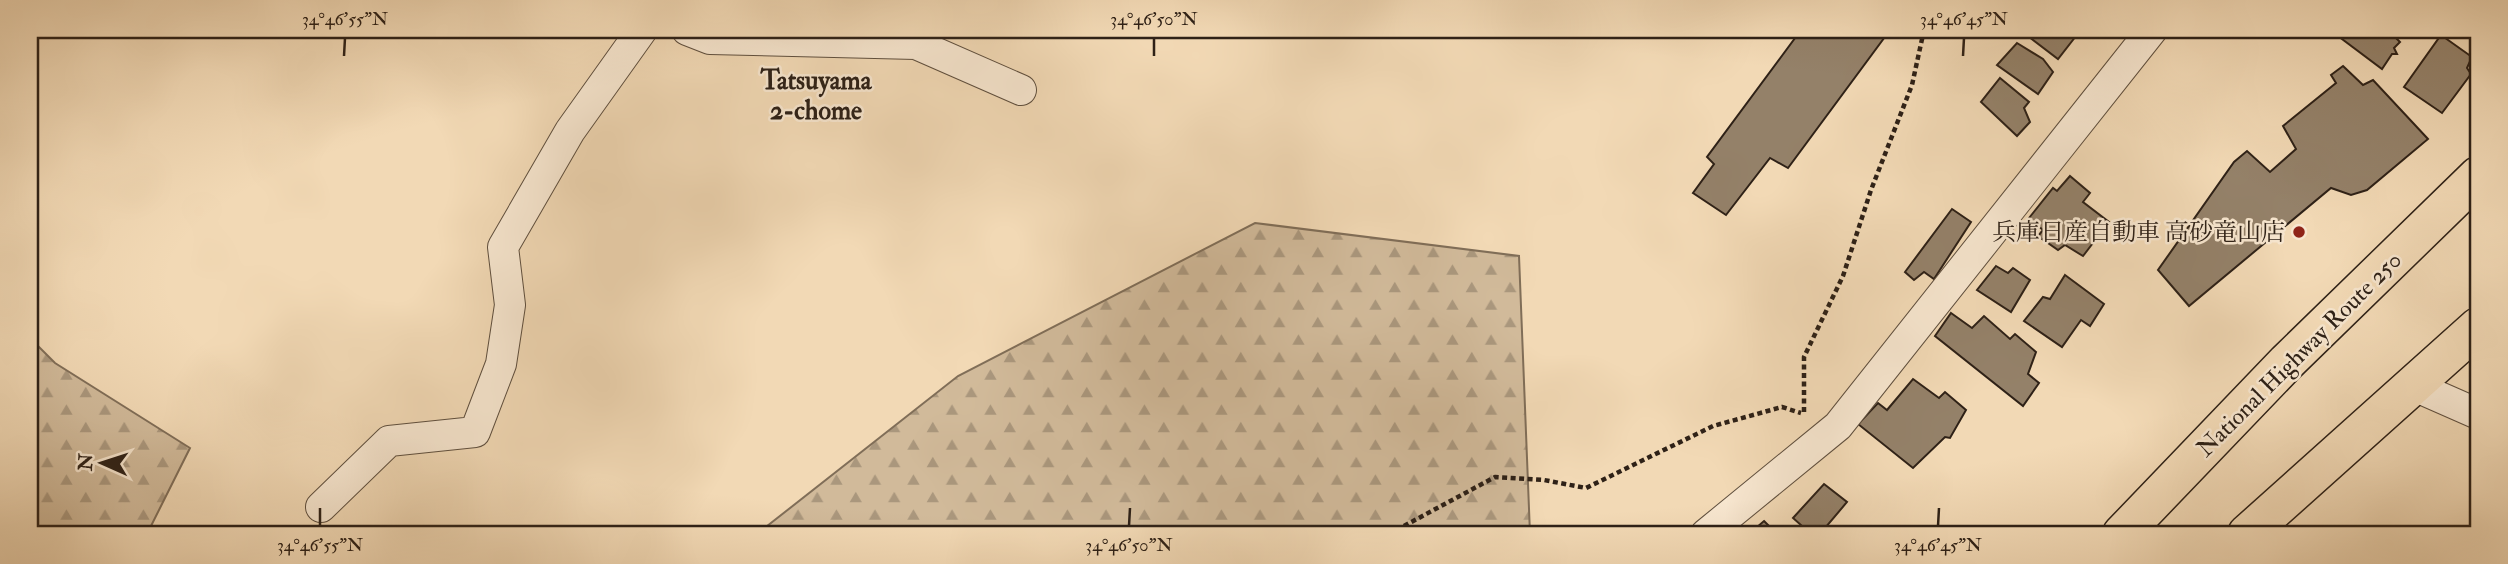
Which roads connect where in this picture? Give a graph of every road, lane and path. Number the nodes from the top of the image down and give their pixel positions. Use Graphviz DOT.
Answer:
graph roads {
  1 [pos="642,30"];
  2 [pos="687,30"];
  3 [pos="1924,30"];
  4 [pos="2152,30"];
  5 [pos="1021,90"];
  6 [pos="2478,176"];
  7 [pos="2478,327"];
  8 [pos="2412,384"];
  9 [pos="2478,414"];
  10 [pos="1804,415"];
  11 [pos="1838,426"];
  12 [pos="321,507"];
  13 [pos="1389,534"];
  14 [pos="1706,534"];
  15 [pos="2122,534"];
  16 [pos="2247,534"];
  1 -- 12 [label="street"];
  2 -- 5 [label="street"];
  3 -- 10 [label="path"];
  4 -- 11 [label="street"];
  6 -- 15 [label="highway, National Highway Route 250"];
  7 -- 8 [label="highway"];
  8 -- 9 [label="street"];
  8 -- 16 [label="highway"];
  10 -- 11 [label="path"];
  10 -- 13 [label="path"];
  11 -- 14 [label="street"];
}
